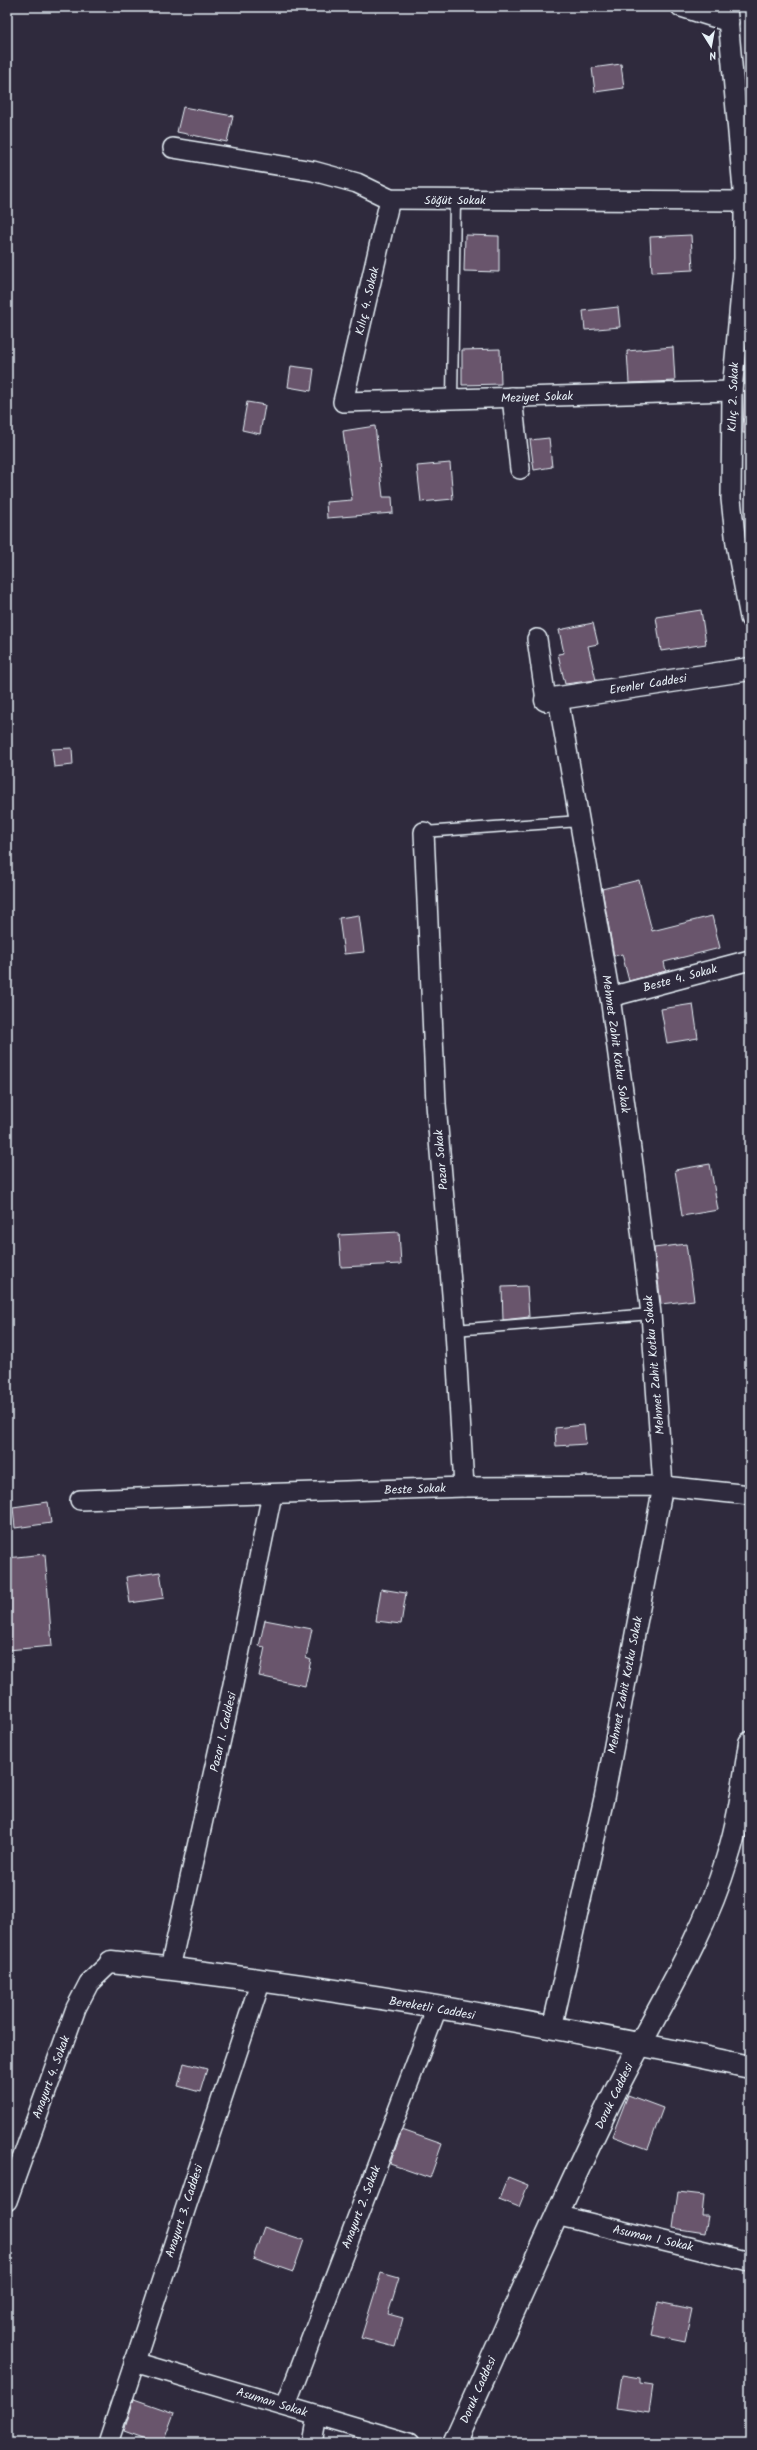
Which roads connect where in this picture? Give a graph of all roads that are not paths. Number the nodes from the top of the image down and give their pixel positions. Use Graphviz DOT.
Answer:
graph roads {
  1 [pos="681,7"];
  2 [pos="728,15"];
  3 [pos="173,148"];
  4 [pos="390,199"];
  5 [pos="455,200"];
  6 [pos="744,201"];
  7 [pos="747,260"];
  8 [pos="732,391"];
  9 [pos="512,397"];
  10 [pos="452,399"];
  11 [pos="343,402"];
  12 [pos="520,469"];
  13 [pos="750,618"];
  14 [pos="537,639"];
  15 [pos="750,669"];
  16 [pos="552,699"];
  17 [pos="580,821"];
  18 [pos="424,832"];
  19 [pos="750,960"];
  20 [pos="610,997"];
  21 [pos="651,1314"];
  22 [pos="455,1330"];
  23 [pos="663,1486"];
  24 [pos="464,1487"];
  25 [pos="272,1494"];
  26 [pos="750,1495"];
  27 [pos="80,1500"];
  28 [pos="750,1743"];
  29 [pos="111,1962"];
  30 [pos="170,1968"];
  31 [pos="261,1980"];
  32 [pos="438,2008"];
  33 [pos="552,2028"];
  34 [pos="640,2044"];
  35 [pos="750,2067"];
  36 [pos="7,2201"];
  37 [pos="556,2215"];
  38 [pos="750,2262"];
  39 [pos="134,2362"];
  40 [pos="286,2405"];
  41 [pos="317,2416"];
  42 [pos="108,2443"];
  43 [pos="312,2443"];
  44 [pos="410,2443"];
  45 [pos="454,2443"];
  1 -- 2 [label="street"];
  2 -- 6 [label="street, Kılıç 2. Sokak"];
  3 -- 4 [label="street, Söğüt Sokak"];
  4 -- 5 [label="street, Söğüt Sokak"];
  4 -- 11 [label="street, Kılıç 4. Sokak"];
  5 -- 6 [label="street, Söğüt Sokak"];
  5 -- 10 [label="lane"];
  6 -- 7 [label="street, Kılıç 2. Sokak"];
  7 -- 8 [label="street, Kılıç 2. Sokak"];
  8 -- 9 [label="street, Meziyet Sokak"];
  8 -- 13 [label="street, Kılıç 2. Sokak"];
  9 -- 10 [label="street, Meziyet Sokak"];
  9 -- 12 [label="street"];
  10 -- 11 [label="street, Meziyet Sokak"];
  14 -- 16 [label="street, Mehmet Zahit Kotku Sokak"];
  15 -- 16 [label="street, Erenler Caddesi"];
  16 -- 17 [label="street, Mehmet Zahit Kotku Sokak"];
  17 -- 18 [label="lane"];
  17 -- 20 [label="street, Mehmet Zahit Kotku Sokak"];
  18 -- 22 [label="street, Pazar Sokak"];
  19 -- 20 [label="street, Beste 4. Sokak"];
  20 -- 21 [label="street, Mehmet Zahit Kotku Sokak"];
  21 -- 22 [label="lane"];
  21 -- 23 [label="street, Mehmet Zahit Kotku Sokak"];
  22 -- 24 [label="street, Pazar Sokak"];
  23 -- 24 [label="street, Beste Sokak"];
  23 -- 26 [label="street, Beste Sokak"];
  23 -- 33 [label="street, Mehmet Zahit Kotku Sokak"];
  24 -- 25 [label="street, Beste Sokak"];
  25 -- 27 [label="street, Beste Sokak"];
  25 -- 30 [label="street, Pazar 1. Caddesi"];
  28 -- 34 [label="street, Doruk Caddesi"];
  29 -- 30 [label="street, Bereketli Caddesi"];
  29 -- 36 [label="street, Anayurt 4. Sokak"];
  30 -- 31 [label="street, Bereketli Caddesi"];
  31 -- 32 [label="street, Bereketli Caddesi"];
  31 -- 39 [label="street, Anayurt 3. Caddesi"];
  32 -- 33 [label="street, Bereketli Caddesi"];
  32 -- 40 [label="street, Anayurt 2. Sokak"];
  33 -- 34 [label="street, Bereketli Caddesi"];
  34 -- 35 [label="street, Bereketli Caddesi"];
  34 -- 37 [label="street, Doruk Caddesi"];
  37 -- 38 [label="street, Asuman 1 Sokak"];
  37 -- 45 [label="street, Doruk Caddesi"];
  39 -- 40 [label="street, Asuman Sokak"];
  39 -- 42 [label="street, Anayurt 3. Caddesi"];
  40 -- 41 [label="street, Asuman Sokak"];
  41 -- 43 [label="street"];
  41 -- 44 [label="street, Asuman Sokak"];
}
